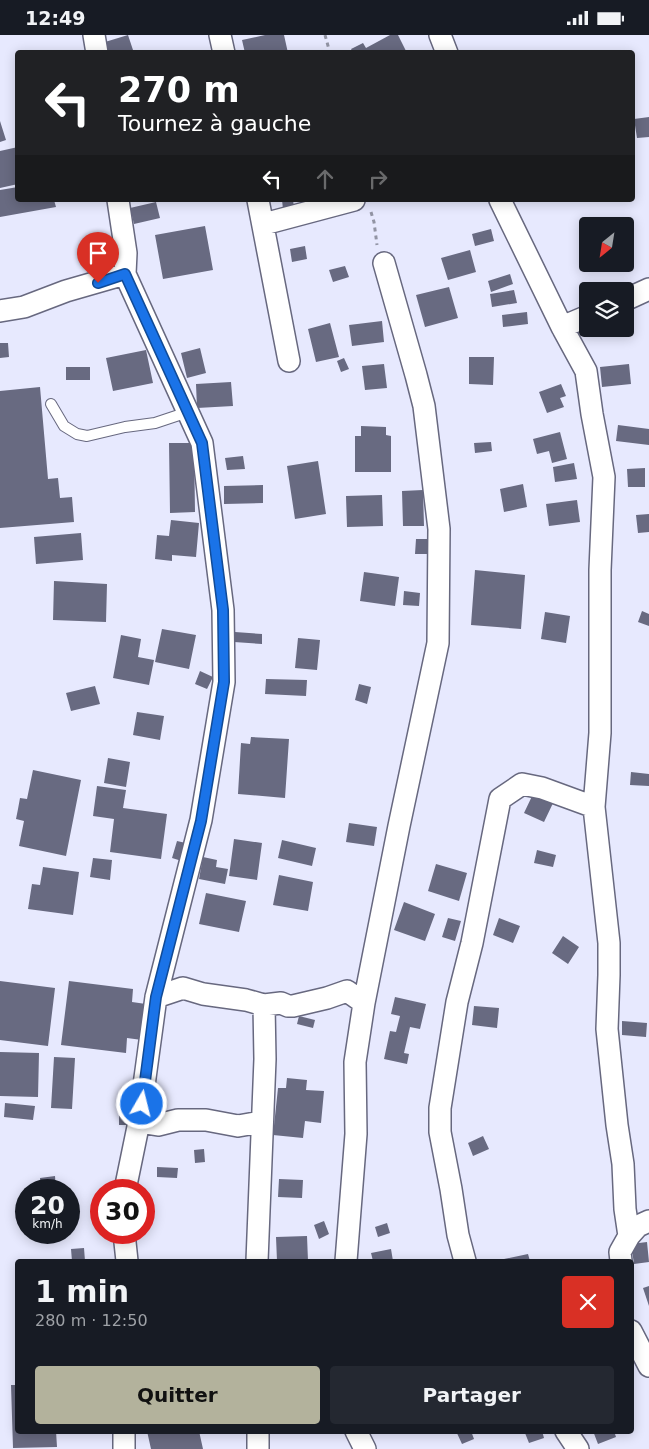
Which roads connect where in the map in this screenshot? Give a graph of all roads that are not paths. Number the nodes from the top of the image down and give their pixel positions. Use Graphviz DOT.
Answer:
graph roads {
  1 [pos="94,35"];
  2 [pos="220,35"];
  3 [pos="440,35"];
  4 [pos="96,50"];
  5 [pos="223,50"];
  6 [pos="446,50"];
  7 [pos="118,202"];
  8 [pos="258,202"];
  9 [pos="501,202"];
  10 [pos="361,204"];
  11 [pos="264,224"];
  12 [pos="384,263"];
  13 [pos="125,274"];
  14 [pos="649,289"];
  15 [pos="634,296"];
  16 [pos="0,311"];
  17 [pos="579,320"];
  18 [pos="562,327"];
  19 [pos="289,361"];
  20 [pos="51,403"];
  21 [pos="188,412"];
  22 [pos="594,807"];
  23 [pos="156,997"];
  24 [pos="364,1003"];
  25 [pos="264,1005"];
  26 [pos="139,1122"];
  27 [pos="262,1122"];
  28 [pos="127,1179"];
  29 [pos="649,1221"];
  30 [pos="630,1236"];
  31 [pos="125,1244"];
  32 [pos="127,1259"];
  33 [pos="257,1259"];
  34 [pos="346,1259"];
  35 [pos="464,1259"];
  36 [pos="620,1259"];
  37 [pos="634,1337"];
  38 [pos="649,1366"];
  39 [pos="124,1434"];
  40 [pos="358,1434"];
  41 [pos="568,1434"];
  42 [pos="124,1449"];
  43 [pos="365,1449"];
  44 [pos="578,1449"];
  1 -- 4 [label="street"];
  2 -- 5 [label="street"];
  3 -- 6 [label="street"];
  7 -- 13 [label="street"];
  8 -- 11 [label="street"];
  9 -- 18 [label="street"];
  10 -- 11 [label="street"];
  11 -- 19 [label="street"];
  12 -- 24 [label="street"];
  13 -- 16 [label="street"];
  13 -- 21 [label="street"];
  14 -- 15 [label="street"];
  17 -- 18 [label="street"];
  18 -- 22 [label="street"];
  20 -- 21 [label="lane"];
  21 -- 23 [label="street"];
  22 -- 30 [label="street"];
  22 -- 35 [label="street"];
  23 -- 25 [label="street"];
  23 -- 26 [label="street"];
  24 -- 25 [label="street"];
  24 -- 34 [label="street"];
  25 -- 27 [label="street"];
  26 -- 27 [label="street"];
  26 -- 28 [label="street"];
  27 -- 33 [label="street"];
  29 -- 30 [label="street"];
  30 -- 36 [label="street"];
  31 -- 32 [label="street"];
  37 -- 38 [label="street"];
  39 -- 42 [label="street"];
  40 -- 43 [label="street"];
  41 -- 44 [label="street"];
}
